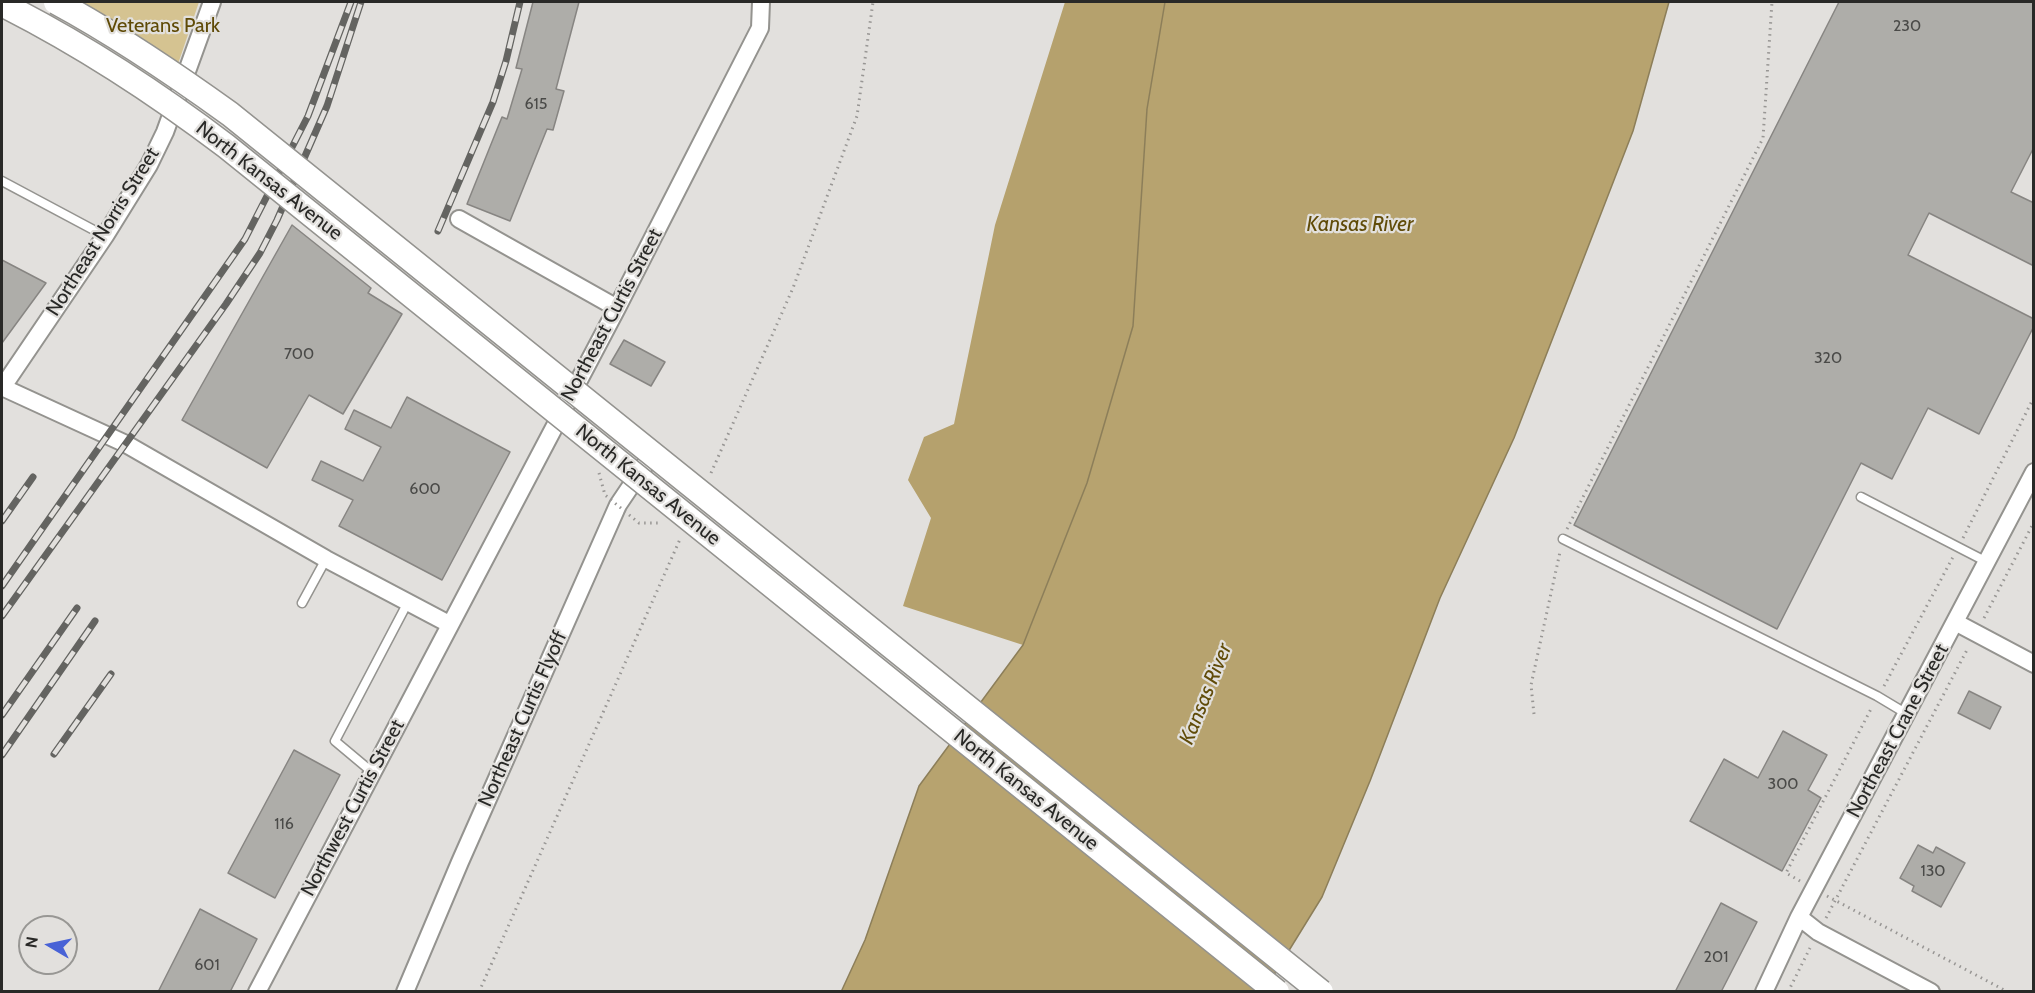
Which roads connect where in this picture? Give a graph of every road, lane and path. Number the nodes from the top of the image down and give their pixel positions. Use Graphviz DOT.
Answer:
graph roads {
  1 [pos="56,2"];
  2 [pos="212,2"];
  3 [pos="761,2"];
  4 [pos="1772,2"];
  5 [pos="2,4"];
  6 [pos="2,181"];
  7 [pos="459,219"];
  8 [pos="105,236"];
  9 [pos="617,309"];
  10 [pos="2,387"];
  11 [pos="2034,397"];
  12 [pos="653,453"];
  13 [pos="2034,472"];
  14 [pos="637,476"];
  15 [pos="1861,497"];
  16 [pos="2034,522"];
  17 [pos="1563,539"];
  18 [pos="1958,548"];
  19 [pos="326,559"];
  20 [pos="1987,562"];
  21 [pos="408,602"];
  22 [pos="302,603"];
  23 [pos="1955,622"];
  24 [pos="449,624"];
  25 [pos="1976,633"];
  26 [pos="2034,664"];
  27 [pos="1877,696"];
  28 [pos="1534,714"];
  29 [pos="1906,714"];
  30 [pos="372,772"];
  31 [pos="1814,889"];
  32 [pos="1835,901"];
  33 [pos="1799,917"];
  34 [pos="1818,932"];
  35 [pos="257,992"];
  36 [pos="405,992"];
  37 [pos="1277,992"];
  38 [pos="1321,992"];
  39 [pos="1764,992"];
  40 [pos="1788,992"];
  41 [pos="1931,992"];
  42 [pos="2008,992"];
  1 -- 12 [label="main road, North Kansas Avenue, bridge"];
  2 -- 8 [label="street, Northeast Norris Street"];
  3 -- 9 [label="street, Northeast Curtis Street"];
  4 -- 17 [label="path"];
  5 -- 14 [label="main road, North Kansas Avenue, bridge"];
  6 -- 8 [label="lane"];
  7 -- 9 [label="street"];
  8 -- 10 [label="street, Northeast Norris Street"];
  9 -- 24 [label="street, Northeast Curtis Street"];
  10 -- 19 [label="street"];
  11 -- 18 [label="path"];
  12 -- 14 [label="street, Northeast Curtis Flyoff"];
  12 -- 38 [label="main road, North Kansas Avenue, bridge"];
  13 -- 20 [label="street, Northeast Crane Street"];
  14 -- 36 [label="street, Northeast Curtis Flyoff"];
  14 -- 37 [label="main road, North Kansas Avenue, bridge"];
  15 -- 18 [label="lane"];
  16 -- 25 [label="path"];
  17 -- 27 [label="lane"];
  17 -- 28 [label="path"];
  18 -- 20 [label="lane"];
  18 -- 27 [label="path"];
  19 -- 21 [label="street"];
  19 -- 22 [label="lane"];
  20 -- 23 [label="street, Northeast Crane Street"];
  21 -- 24 [label="street"];
  21 -- 30 [label="lane"];
  23 -- 25 [label="street"];
  23 -- 29 [label="street, Northeast Crane Street"];
  24 -- 30 [label="street, Northwest Curtis Street"];
  25 -- 26 [label="street"];
  25 -- 32 [label="path"];
  27 -- 29 [label="lane"];
  27 -- 31 [label="path"];
  29 -- 31 [label="street, Northeast Crane Street"];
  30 -- 35 [label="street, Northwest Curtis Street"];
  31 -- 32 [label="path"];
  31 -- 33 [label="street, Northeast Crane Street"];
  32 -- 34 [label="path"];
  32 -- 42 [label="path"];
  33 -- 34 [label="street"];
  33 -- 39 [label="street, Northeast Crane Street"];
  34 -- 40 [label="path"];
  34 -- 41 [label="street"];
}
